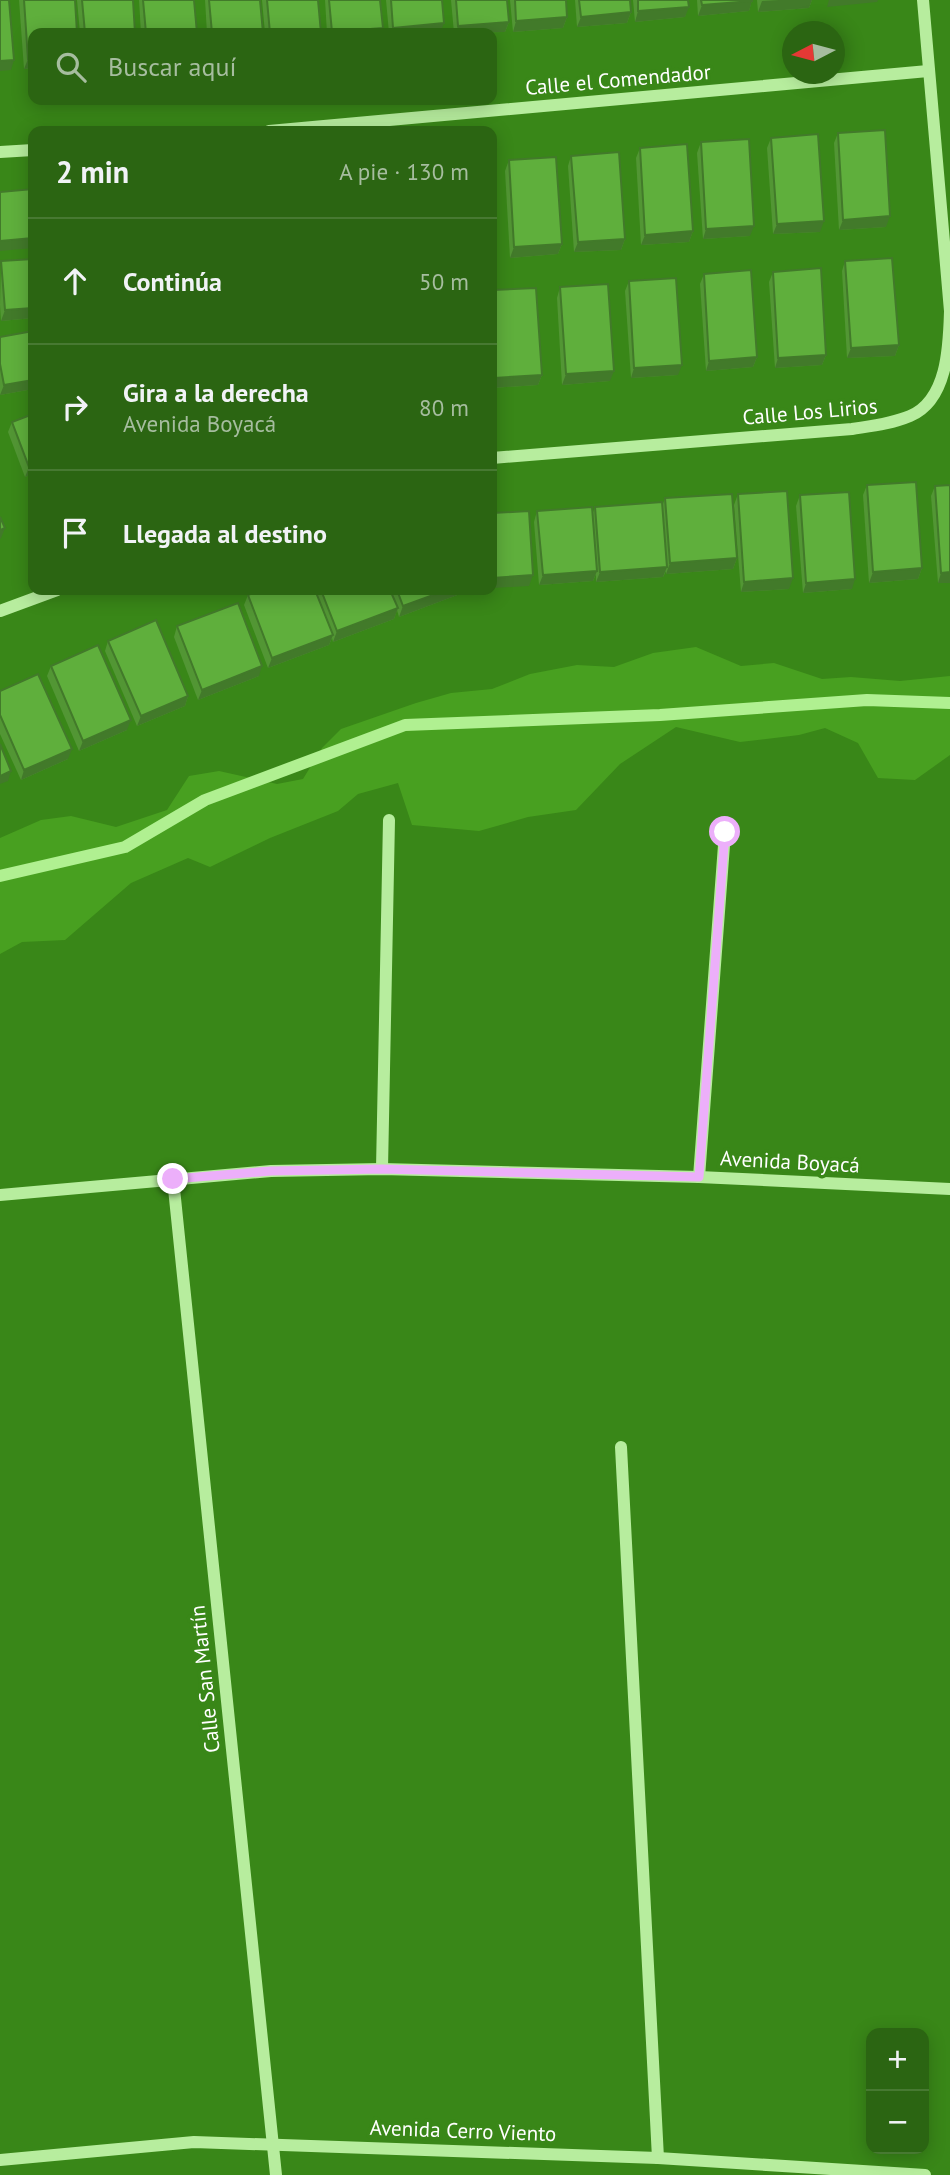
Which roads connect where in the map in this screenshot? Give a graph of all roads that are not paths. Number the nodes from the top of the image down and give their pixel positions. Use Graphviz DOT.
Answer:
graph roads {
  1 [pos="923,0"];
  2 [pos="928,71"];
  3 [pos="324,126"];
  4 [pos="28,150"];
  5 [pos="0,152"];
  6 [pos="944,178"];
  7 [pos="497,458"];
  8 [pos="43,595"];
  9 [pos="0,611"];
  10 [pos="389,820"];
  11 [pos="725,832"];
  12 [pos="382,1169"];
  13 [pos="699,1177"];
  14 [pos="173,1179"];
  15 [pos="950,1189"];
  16 [pos="0,1195"];
  17 [pos="621,1447"];
  18 [pos="272,2143"];
  19 [pos="658,2158"];
  20 [pos="0,2160"];
  21 [pos="276,2175"];
  22 [pos="925,2175"];
  1 -- 2 [label="street, Calle Los Lirios"];
  2 -- 3 [label="street, Calle el Comendador"];
  2 -- 6 [label="street, Calle Los Lirios"];
  4 -- 5 [label="street"];
  6 -- 7 [label="street, Calle Los Lirios"];
  8 -- 9 [label="street"];
  10 -- 12 [label="street"];
  11 -- 13 [label="street"];
  12 -- 13 [label="street, Avenida Boyacá"];
  12 -- 14 [label="street, Avenida Boyacá"];
  13 -- 15 [label="street, Avenida Boyacá"];
  14 -- 16 [label="street, Avenida Boyacá"];
  14 -- 18 [label="street, Calle San Martín"];
  17 -- 19 [label="street"];
  18 -- 19 [label="street, Avenida Cerro Viento"];
  18 -- 20 [label="street, Avenida Cerro Viento"];
  18 -- 21 [label="street, Calle San Martín"];
  19 -- 22 [label="street, Avenida Cerro Viento"];
}
